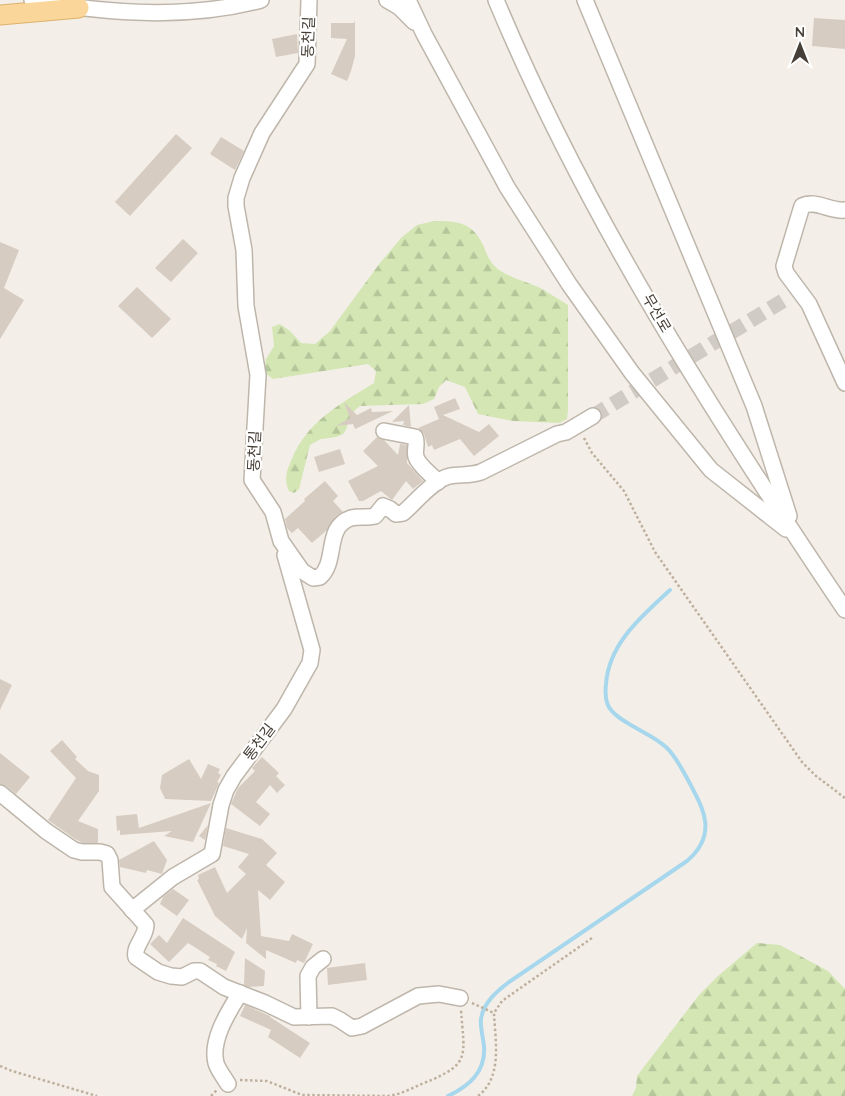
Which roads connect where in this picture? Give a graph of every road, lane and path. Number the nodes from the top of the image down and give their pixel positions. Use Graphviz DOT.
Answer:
graph roads {
  1 [pos="32,0"];
  2 [pos="58,0"];
  3 [pos="261,0"];
  4 [pos="309,0"];
  5 [pos="386,0"];
  6 [pos="408,0"];
  7 [pos="496,0"];
  8 [pos="585,0"];
  9 [pos="230,4"];
  10 [pos="79,8"];
  11 [pos="0,14"];
  12 [pos="424,34"];
  13 [pos="845,210"];
  14 [pos="845,383"];
  15 [pos="593,416"];
  16 [pos="578,425"];
  17 [pos="384,431"];
  18 [pos="438,482"];
  19 [pos="795,536"];
  20 [pos="281,541"];
  21 [pos="845,610"];
  22 [pos="0,793"];
  23 [pos="845,798"];
  24 [pos="132,910"];
  25 [pos="592,938"];
  26 [pos="323,959"];
  27 [pos="240,993"];
  28 [pos="463,999"];
  29 [pos="494,1014"];
  30 [pos="309,1017"];
  31 [pos="0,1066"];
  32 [pos="228,1084"];
  33 [pos="97,1096"];
  34 [pos="211,1096"];
  35 [pos="478,1096"];
  1 -- 10 [label="street"];
  2 -- 10 [label="main road"];
  3 -- 9 [label="street"];
  4 -- 20 [label="street, 동천길"];
  5 -- 12 [label="street"];
  6 -- 12 [label="street"];
  7 -- 19 [label="street, 무선로"];
  8 -- 19 [label="street"];
  9 -- 10 [label="street"];
  10 -- 11 [label="main road"];
  12 -- 19 [label="street"];
  13 -- 14 [label="street"];
  15 -- 16 [label="street, 동천길"];
  16 -- 18 [label="street, 동천길"];
  16 -- 23 [label="path"];
  17 -- 18 [label="street"];
  18 -- 20 [label="street, 동천길"];
  19 -- 21 [label="street, 무선로"];
  20 -- 24 [label="street, 통천길"];
  22 -- 24 [label="street"];
  24 -- 27 [label="street"];
  25 -- 29 [label="path"];
  26 -- 30 [label="street"];
  27 -- 30 [label="street"];
  27 -- 32 [label="street"];
  28 -- 29 [label="path"];
  28 -- 30 [label="street"];
  28 -- 32 [label="path"];
  29 -- 35 [label="path"];
  31 -- 33 [label="path"];
  32 -- 34 [label="path"];
}
